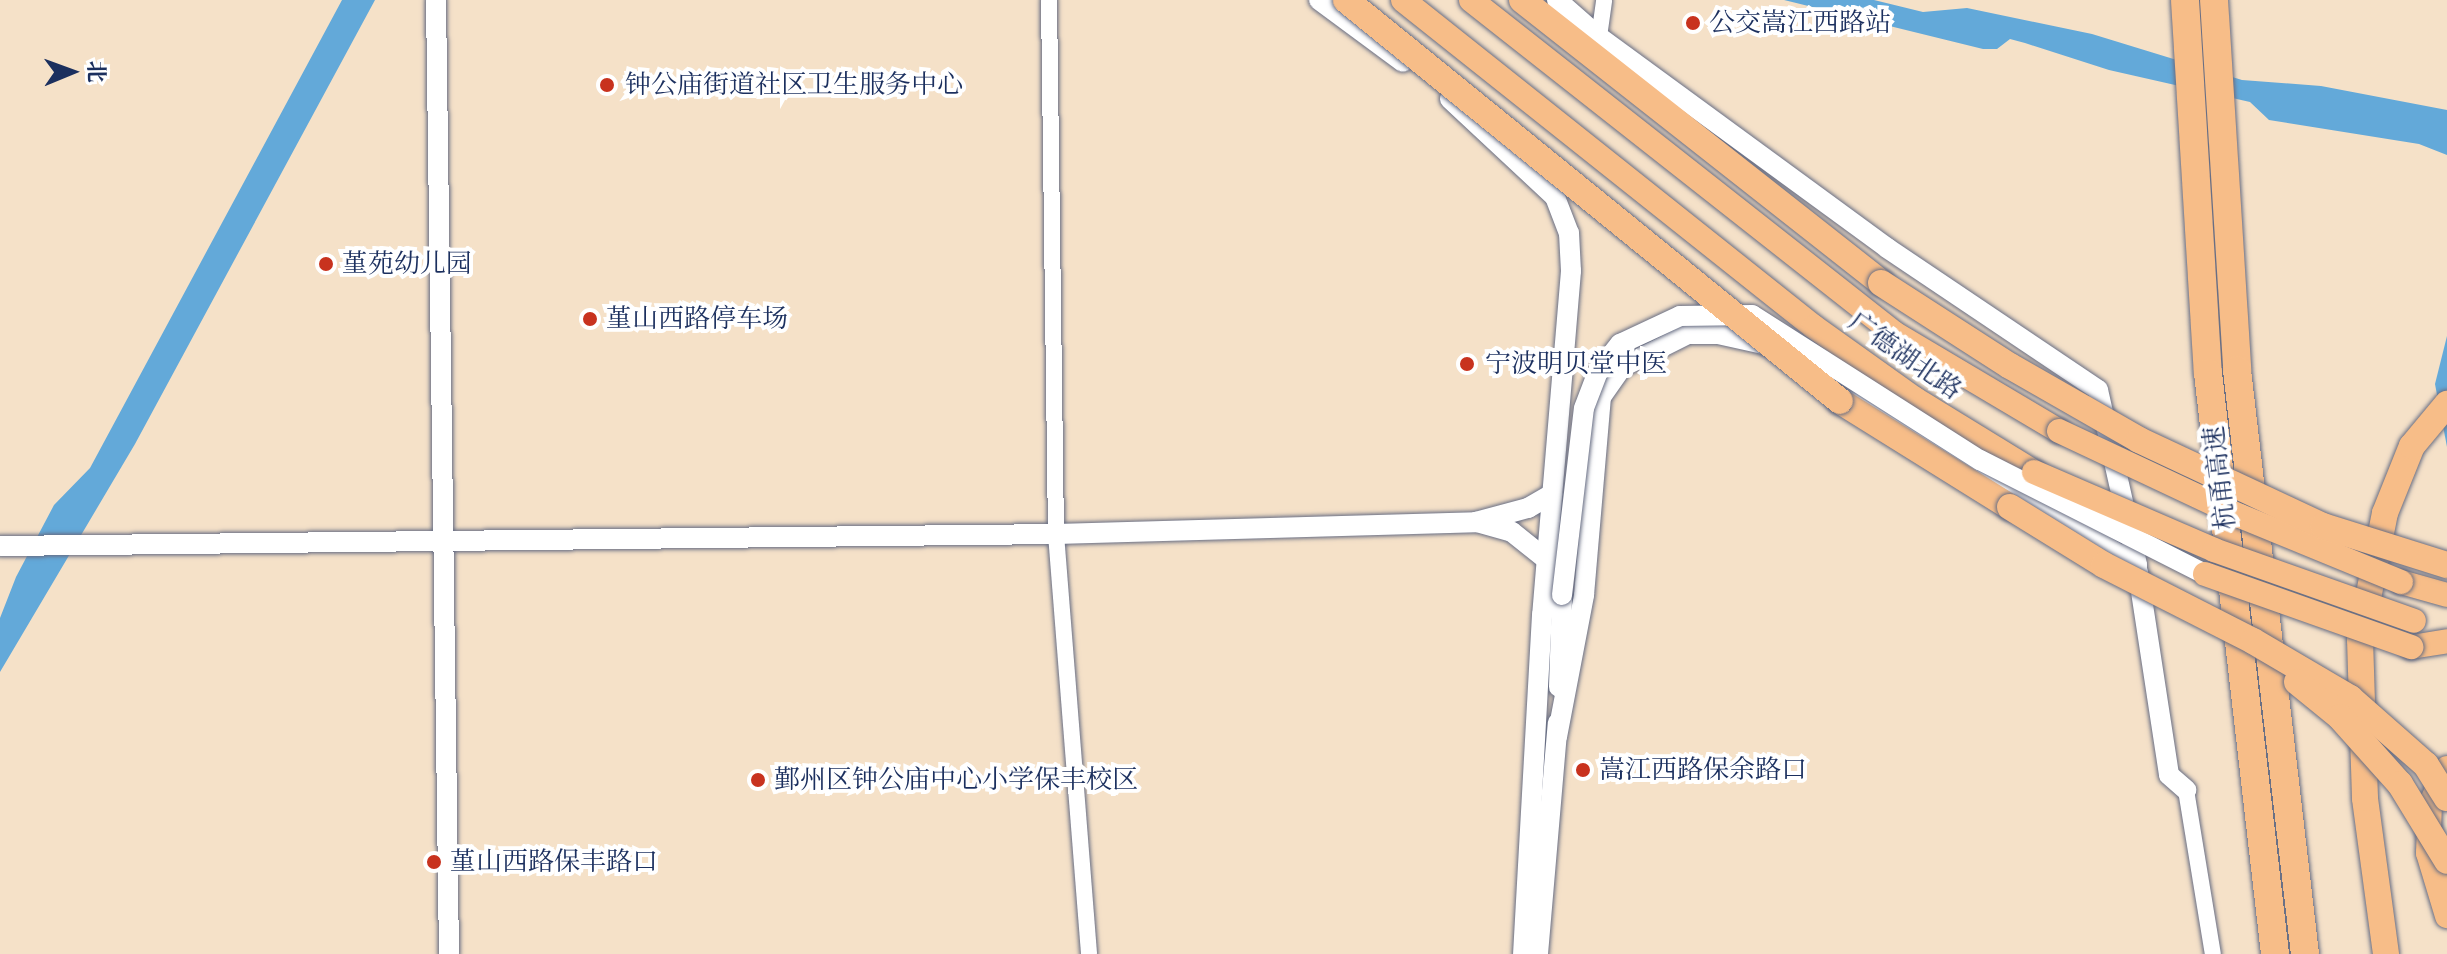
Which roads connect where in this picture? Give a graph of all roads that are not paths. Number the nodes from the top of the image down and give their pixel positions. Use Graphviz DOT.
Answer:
graph roads {
  1 [pos="1049,0"];
  2 [pos="1319,0"];
  3 [pos="1346,0"];
  4 [pos="1403,0"];
  5 [pos="1522,0"];
  6 [pos="1557,0"];
  7 [pos="1604,0"];
  8 [pos="2185,0"];
  9 [pos="2214,0"];
  10 [pos="436,6"];
  11 [pos="1479,6"];
  12 [pos="1599,37"];
  13 [pos="2447,404"];
  14 [pos="1552,494"];
  15 [pos="1476,522"];
  16 [pos="1056,534"];
  17 [pos="2355,535"];
  18 [pos="442,541"];
  19 [pos="0,546"];
  20 [pos="2447,548"];
  21 [pos="1547,560"];
  22 [pos="2137,565"];
  23 [pos="2447,565"];
  24 [pos="2205,574"];
  25 [pos="2401,582"];
  26 [pos="2447,589"];
  27 [pos="2447,595"];
  28 [pos="2189,608"];
  29 [pos="2447,633"];
  30 [pos="2447,641"];
  31 [pos="1557,737"];
  32 [pos="2447,768"];
  33 [pos="2186,790"];
  34 [pos="2447,798"];
  35 [pos="2447,861"];
  36 [pos="2447,916"];
  37 [pos="449,954"];
  38 [pos="1089,954"];
  39 [pos="1523,954"];
  40 [pos="1538,954"];
  41 [pos="2213,954"];
  42 [pos="2275,954"];
  43 [pos="2305,954"];
  44 [pos="2386,954"];
  1 -- 16 [label="street"];
  2 -- 14 [label="street"];
  3 -- 28 [label="highway, bridge"];
  4 -- 29 [label="main road, 广德湖北路, bridge"];
  5 -- 17 [label="highway, bridge"];
  6 -- 12 [label="street"];
  7 -- 12 [label="street"];
  8 -- 42 [label="highway, 杭甬高速"];
  9 -- 43 [label="highway, 杭甬高速"];
  10 -- 18 [label="street"];
  11 -- 25 [label="main road, 广德湖北路, bridge"];
  12 -- 22 [label="street"];
  13 -- 44 [label="highway, bridge"];
  14 -- 15 [label="street"];
  14 -- 21 [label="street"];
  15 -- 16 [label="street"];
  15 -- 21 [label="street"];
  16 -- 18 [label="street"];
  16 -- 38 [label="street"];
  17 -- 20 [label="highway, bridge"];
  17 -- 23 [label="highway, bridge"];
  18 -- 19 [label="street"];
  18 -- 37 [label="street"];
  21 -- 39 [label="street"];
  22 -- 31 [label="street"];
  22 -- 33 [label="street"];
  24 -- 30 [label="main road, bridge"];
  24 -- 31 [label="street, bridge"];
  25 -- 26 [label="main road"];
  25 -- 27 [label="main road, 广德湖北路"];
  28 -- 34 [label="highway, bridge"];
  28 -- 35 [label="highway, bridge"];
  31 -- 40 [label="street"];
  32 -- 36 [label="main road, bridge"];
  33 -- 41 [label="street"];
}
